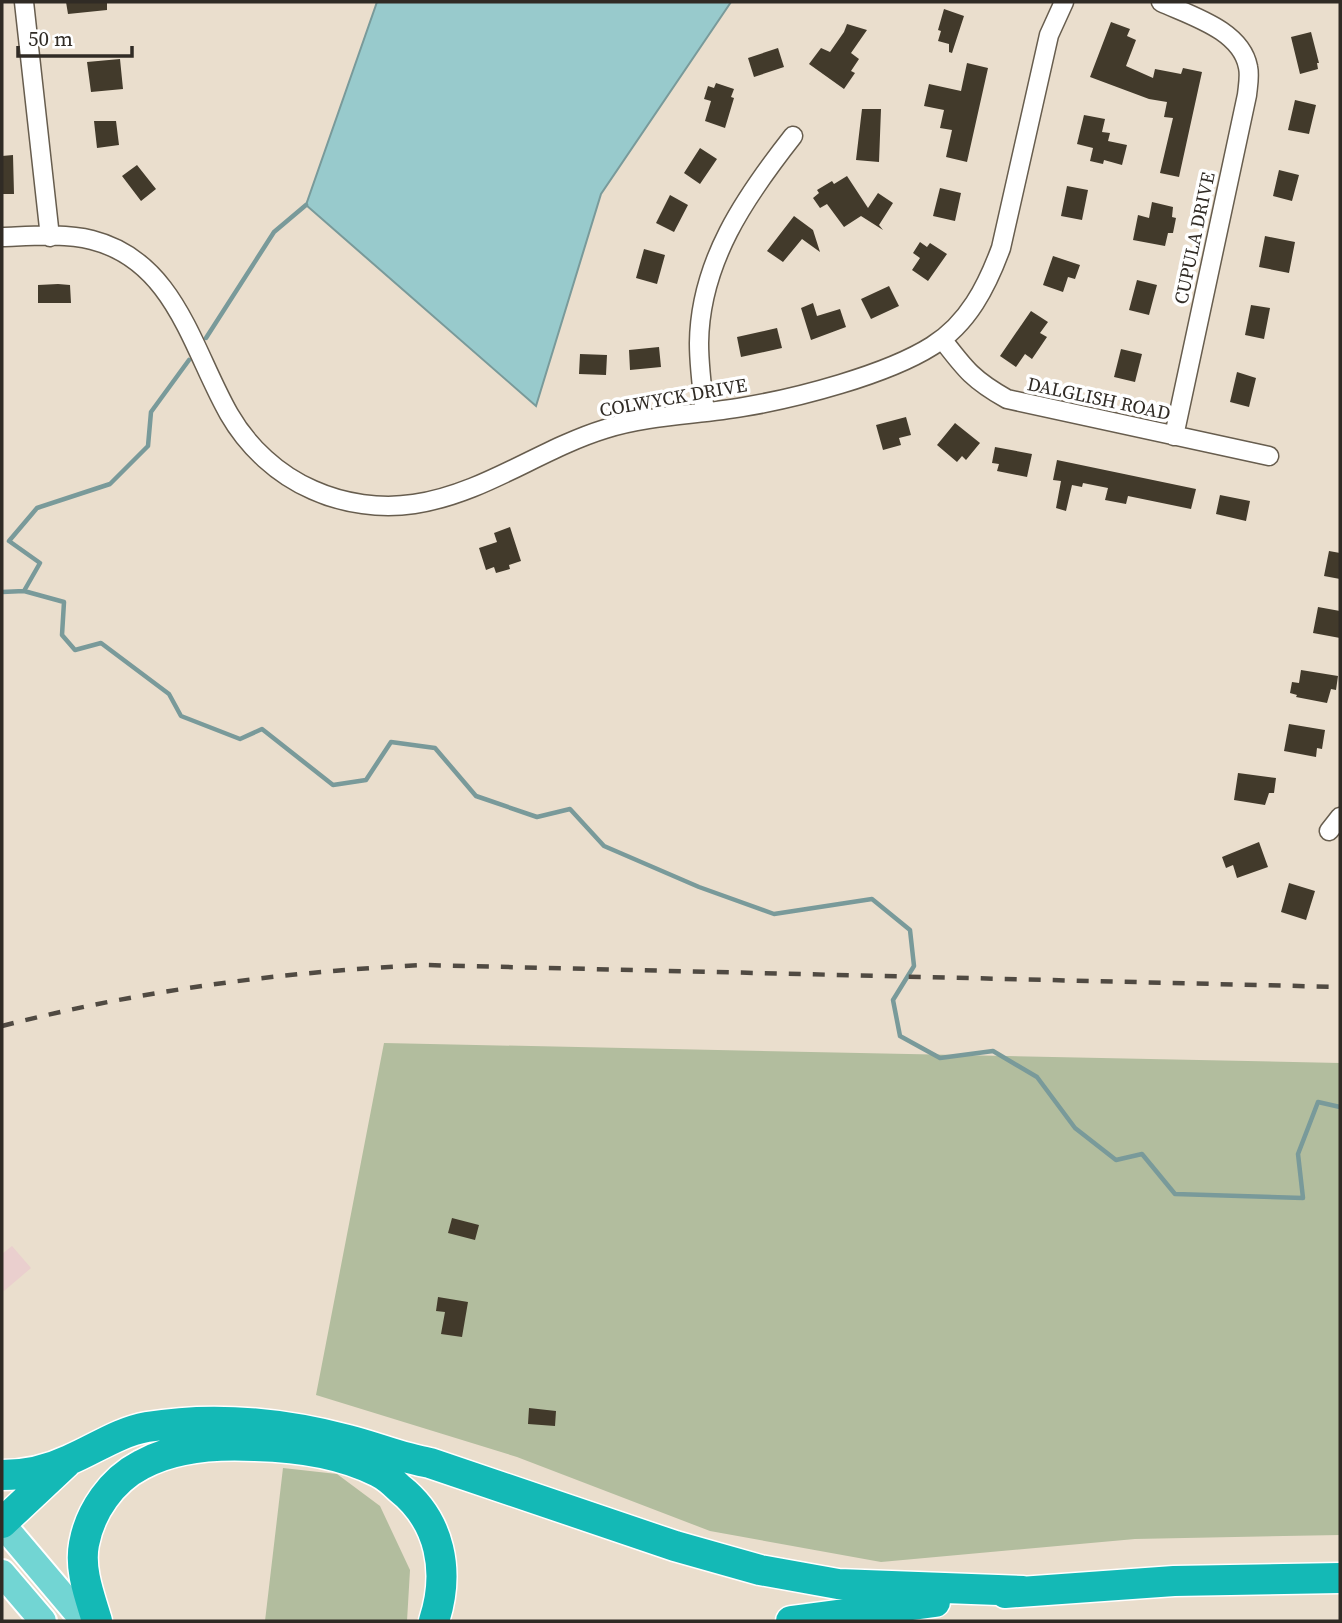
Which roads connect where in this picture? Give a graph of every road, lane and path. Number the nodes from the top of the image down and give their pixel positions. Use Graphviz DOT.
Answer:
graph roads {
  1 [pos="24,2"];
  2 [pos="1064,2"];
  3 [pos="1161,2"];
  4 [pos="793,136"];
  5 [pos="2,237"];
  6 [pos="50,237"];
  7 [pos="943,339"];
  8 [pos="705,412"];
  9 [pos="1174,436"];
  10 [pos="1269,456"];
  11 [pos="69,1461"];
  12 [pos="2,1475"];
  13 [pos="2,1524"];
  14 [pos="2,1573"];
  15 [pos="1340,1578"];
  16 [pos="1023,1591"];
  17 [pos="43,1621"];
  18 [pos="84,1621"];
  19 [pos="97,1621"];
  20 [pos="435,1621"];
  21 [pos="791,1621"];
  1 -- 6 [label="street"];
  2 -- 7 [label="street, COLWYCK DRIVE"];
  3 -- 9 [label="street, CUPULA DRIVE"];
  4 -- 8 [label="street"];
  5 -- 6 [label="street, COLWYCK DRIVE"];
  6 -- 8 [label="street, COLWYCK DRIVE"];
  7 -- 8 [label="street, COLWYCK DRIVE"];
  7 -- 9 [label="street, DALGLISH ROAD"];
  9 -- 10 [label="street, DALGLISH ROAD"];
  11 -- 12 [label="highway"];
  11 -- 13 [label="highway"];
  11 -- 16 [label="highway"];
  13 -- 18 [label="main road"];
  14 -- 17 [label="main road"];
  15 -- 16 [label="highway"];
  16 -- 21 [label="highway"];
  19 -- 20 [label="highway"];
}
